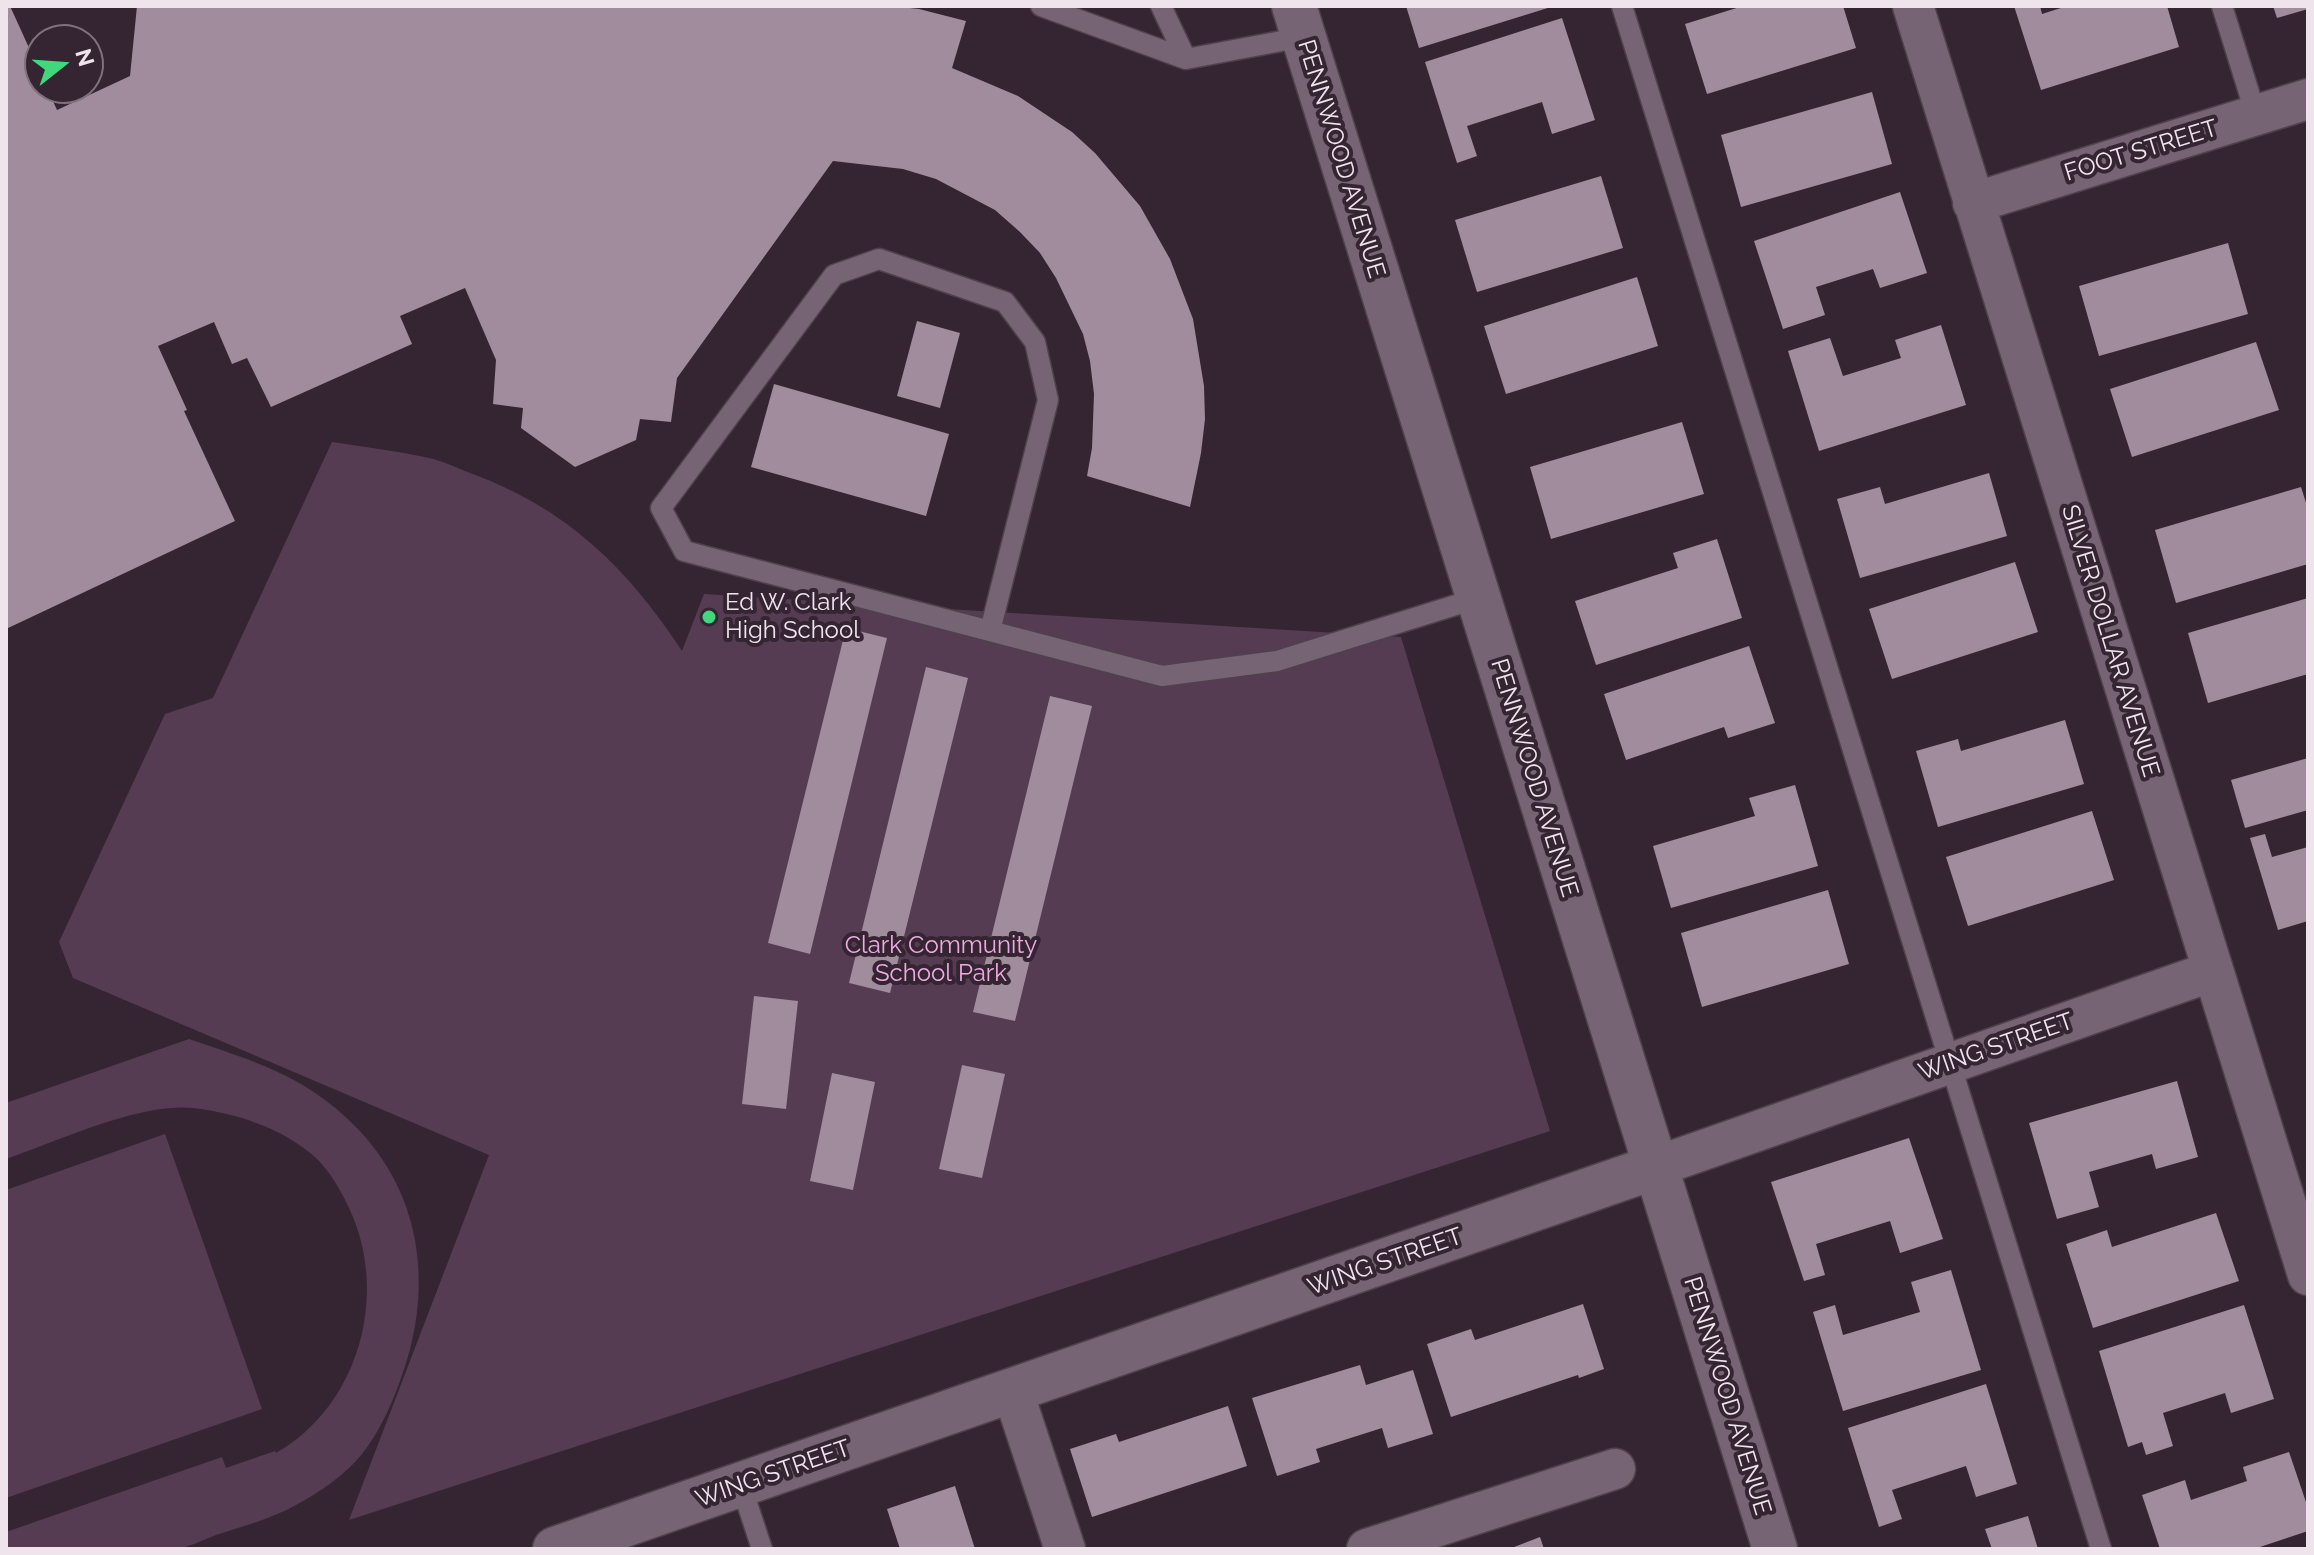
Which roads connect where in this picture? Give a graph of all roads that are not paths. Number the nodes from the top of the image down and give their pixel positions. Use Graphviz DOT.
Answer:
graph roads {
  1 [pos="1041,6"];
  2 [pos="1161,6"];
  3 [pos="1622,6"];
  4 [pos="1913,6"];
  5 [pos="2222,6"];
  6 [pos="1299,22"];
  7 [pos="1186,59"];
  8 [pos="2308,99"];
  9 [pos="2256,115"];
  10 [pos="1973,203"];
  11 [pos="1478,598"];
  12 [pos="990,631"];
  13 [pos="2213,971"];
  14 [pos="1951,1063"];
  15 [pos="1655,1167"];
  16 [pos="2308,1275"];
  17 [pos="1013,1392"];
  18 [pos="1615,1469"];
  19 [pos="741,1485"];
  20 [pos="555,1549"];
  21 [pos="762,1549"];
  22 [pos="1065,1549"];
  23 [pos="1367,1549"];
  24 [pos="1775,1549"];
  25 [pos="2101,1549"];
  1 -- 7 [label="lane"];
  2 -- 7 [label="lane"];
  3 -- 14 [label="lane"];
  4 -- 10 [label="street, SILVER DOLLAR AVENUE"];
  5 -- 9 [label="lane"];
  6 -- 7 [label="lane"];
  6 -- 11 [label="street, PENNWOOD AVENUE"];
  8 -- 9 [label="street, FOOT STREET"];
  9 -- 10 [label="street, FOOT STREET"];
  10 -- 13 [label="street, SILVER DOLLAR AVENUE"];
  11 -- 12 [label="lane"];
  11 -- 15 [label="street, PENNWOOD AVENUE"];
  12 -- 12 [label="lane"];
  13 -- 14 [label="street, WING STREET"];
  13 -- 16 [label="street, SILVER DOLLAR AVENUE"];
  14 -- 15 [label="street, WING STREET"];
  14 -- 25 [label="lane"];
  15 -- 17 [label="street, WING STREET"];
  15 -- 24 [label="street, PENNWOOD AVENUE"];
  17 -- 19 [label="street, WING STREET"];
  17 -- 22 [label="street"];
  18 -- 23 [label="street"];
  19 -- 20 [label="street, WING STREET"];
  19 -- 21 [label="lane"];
}
